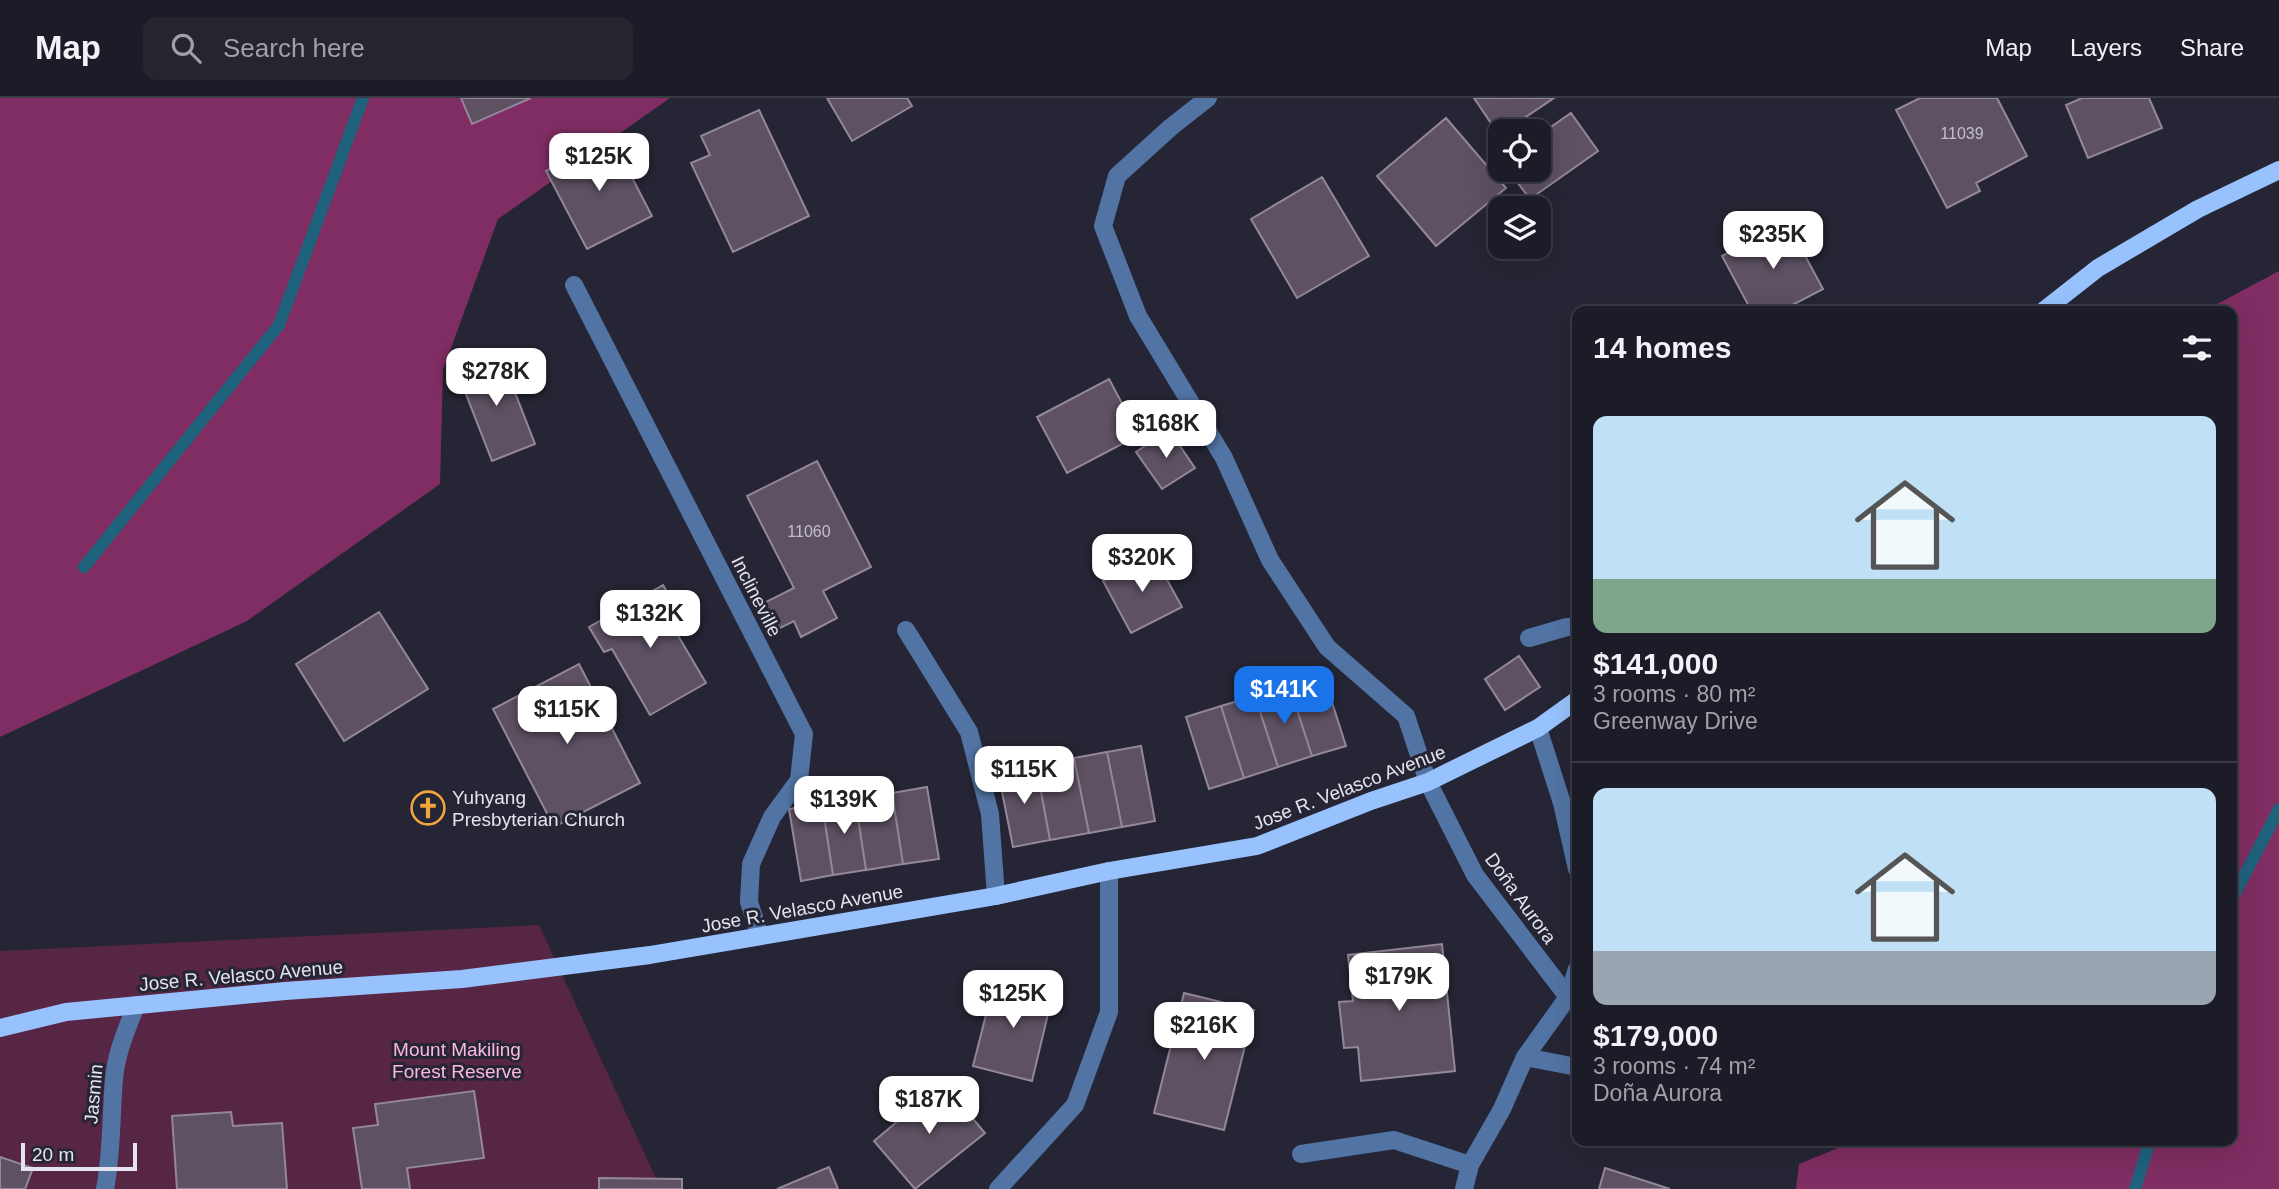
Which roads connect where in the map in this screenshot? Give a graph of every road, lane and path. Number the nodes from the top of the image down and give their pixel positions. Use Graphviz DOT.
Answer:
graph roads {
  1 [pos="1208,98"];
  2 [pos="2279,170"];
  3 [pos="574,285"];
  4 [pos="2050,306"];
  5 [pos="1572,627"];
  6 [pos="906,629"];
  7 [pos="1529,638"];
  8 [pos="1572,704"];
  9 [pos="1538,728"];
  10 [pos="1428,782"];
  11 [pos="1572,847"];
  12 [pos="1109,871"];
  13 [pos="996,895"];
  14 [pos="760,936"];
  15 [pos="1572,983"];
  16 [pos="1567,997"];
  17 [pos="136,1005"];
  18 [pos="0,1028"];
  19 [pos="1525,1057"];
  20 [pos="1572,1066"];
  21 [pos="1301,1154"];
  22 [pos="1470,1165"];
  23 [pos="104,1189"];
  24 [pos="998,1189"];
  25 [pos="1464,1189"];
  1 -- 10 [label="street, Doña Aurora"];
  2 -- 4 [label="main road"];
  3 -- 14 [label="street, Inclineville"];
  5 -- 7 [label="street"];
  6 -- 13 [label="street"];
  8 -- 9 [label="main road, Jose R. Velasco Avenue"];
  9 -- 10 [label="main road, Jose R. Velasco Avenue"];
  9 -- 11 [label="street"];
  10 -- 12 [label="main road, Jose R. Velasco Avenue"];
  10 -- 16 [label="street, Doña Aurora"];
  12 -- 13 [label="main road, Jose R. Velasco Avenue"];
  12 -- 24 [label="street"];
  13 -- 14 [label="main road, Jose R. Velasco Avenue"];
  14 -- 17 [label="main road, Jose R. Velasco Avenue"];
  15 -- 16 [label="street"];
  16 -- 19 [label="street"];
  17 -- 18 [label="main road, Jose R. Velasco Avenue"];
  17 -- 23 [label="street, Jasmin"];
  19 -- 20 [label="street"];
  19 -- 22 [label="street"];
  21 -- 22 [label="street"];
  22 -- 25 [label="street"];
}
